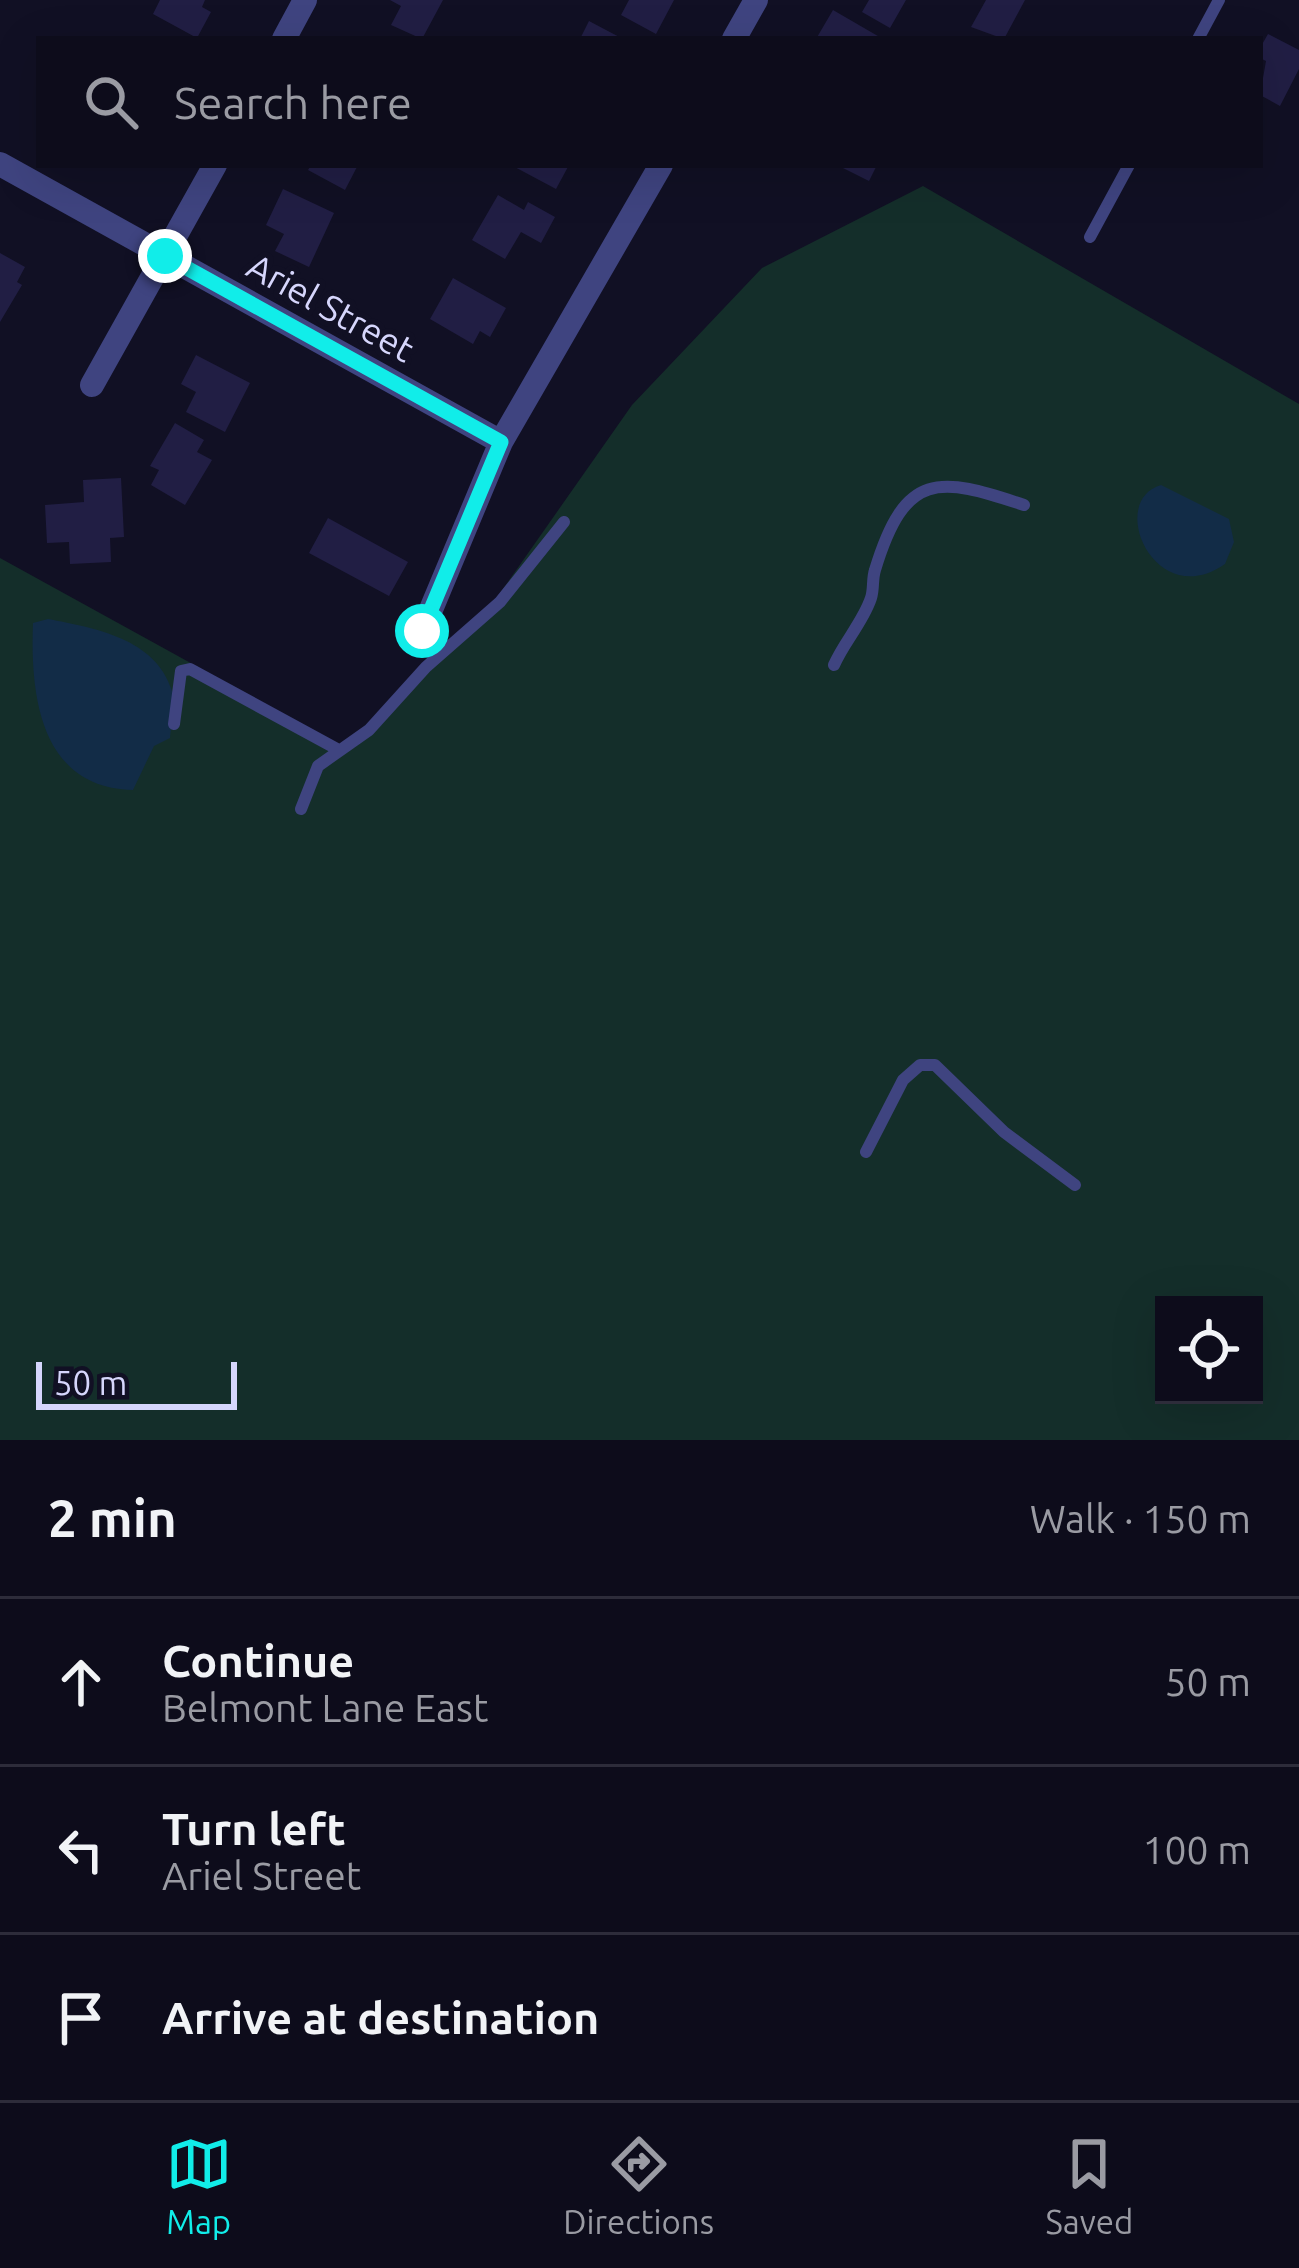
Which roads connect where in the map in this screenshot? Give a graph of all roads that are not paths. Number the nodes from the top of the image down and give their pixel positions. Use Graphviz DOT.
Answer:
graph roads {
  1 [pos="305,0"];
  2 [pos="756,0"];
  3 [pos="1219,0"];
  4 [pos="286,36"];
  5 [pos="736,36"];
  6 [pos="1200,36"];
  7 [pos="0,164"];
  8 [pos="213,168"];
  9 [pos="659,168"];
  10 [pos="1127,168"];
  11 [pos="1090,237"];
  12 [pos="165,256"];
  13 [pos="92,385"];
  14 [pos="501,442"];
  15 [pos="1024,505"];
  16 [pos="563,522"];
  17 [pos="422,631"];
  18 [pos="835,665"];
  19 [pos="174,724"];
  20 [pos="337,749"];
  21 [pos="302,809"];
  22 [pos="866,1152"];
  23 [pos="1075,1185"];
  1 -- 4 [label="street"];
  2 -- 5 [label="street"];
  3 -- 6 [label="lane"];
  7 -- 12 [label="street, Ariel Street"];
  8 -- 12 [label="street"];
  9 -- 14 [label="street"];
  10 -- 11 [label="lane"];
  12 -- 13 [label="street"];
  12 -- 14 [label="street, Ariel Street"];
  14 -- 17 [label="street"];
  15 -- 18 [label="lane"];
  16 -- 20 [label="lane"];
  19 -- 20 [label="lane"];
  20 -- 21 [label="lane"];
  22 -- 23 [label="lane"];
}
